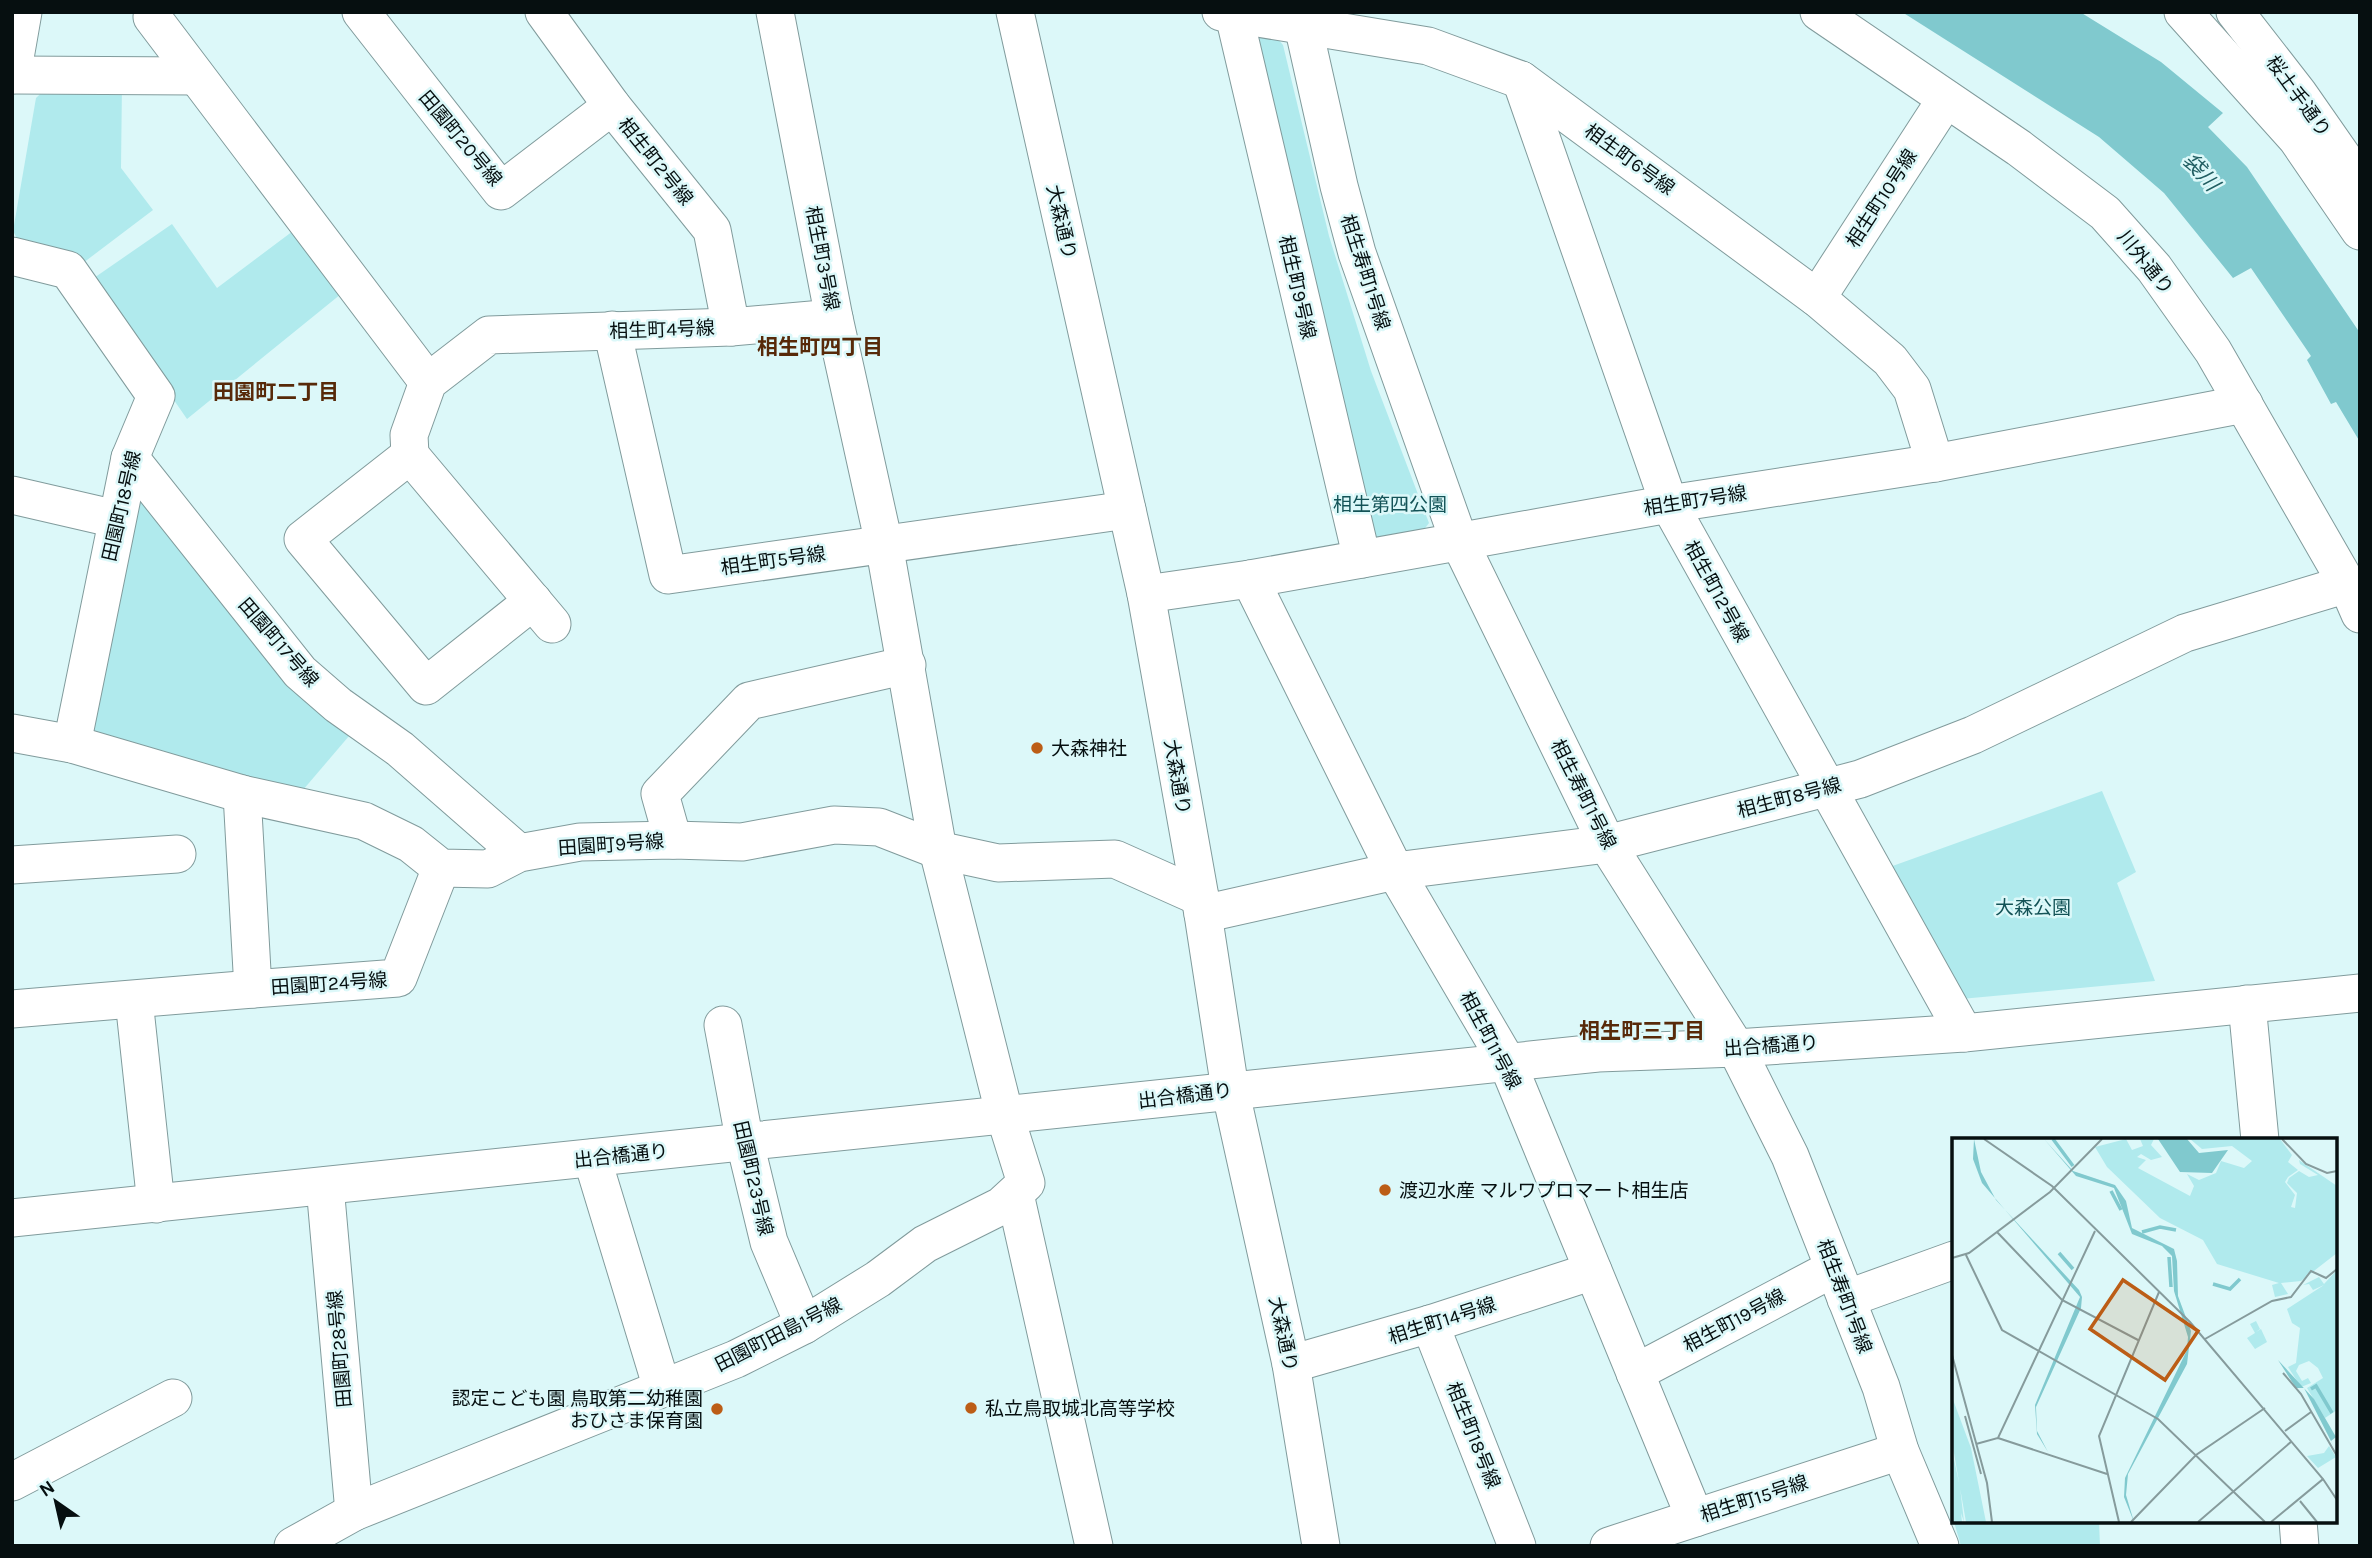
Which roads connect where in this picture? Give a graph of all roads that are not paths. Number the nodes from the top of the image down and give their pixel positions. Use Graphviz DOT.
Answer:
graph roads {
  1 [pos="23,12"];
  2 [pos="361,12"];
  3 [pos="544,12"];
  4 [pos="775,12"];
  5 [pos="1015,12"];
  6 [pos="1819,12"];
  7 [pos="2183,12"];
  8 [pos="2235,12"];
  9 [pos="1228,14"];
  10 [pos="152,17"];
  11 [pos="1301,18"];
  12 [pos="12,75"];
  13 [pos="196,76"];
  14 [pos="1521,80"];
  15 [pos="1946,99"];
  16 [pos="612,106"];
  17 [pos="2360,182"];
  18 [pos="2360,231"];
  19 [pos="12,256"];
  20 [pos="1816,298"];
  21 [pos="834,318"];
  22 [pos="731,327"];
  23 [pos="612,330"];
  24 [pos="428,382"];
  25 [pos="2244,404"];
  26 [pos="410,456"];
  27 [pos="130,458"];
  28 [pos="1936,463"];
  29 [pos="12,495"];
  30 [pos="1669,504"];
  31 [pos="1127,509"];
  32 [pos="117,519"];
  33 [pos="1459,541"];
  34 [pos="884,544"];
  35 [pos="1362,559"];
  36 [pos="1250,579"];
  37 [pos="1146,594"];
  38 [pos="2353,599"];
  39 [pos="908,666"];
  40 [pos="12,733"];
  41 [pos="72,744"];
  42 [pos="1827,788"];
  43 [pos="242,794"];
  44 [pos="673,840"];
  45 [pos="1607,844"];
  46 [pos="938,849"];
  47 [pos="519,853"];
  48 [pos="177,854"];
  49 [pos="12,865"];
  50 [pos="441,868"];
  51 [pos="1395,871"];
  52 [pos="1201,905"];
  53 [pos="253,989"];
  54 [pos="2360,993"];
  55 [pos="134,1000"];
  56 [pos="2247,1004"];
  57 [pos="12,1010"];
  58 [pos="723,1025"];
  59 [pos="1964,1032"];
  60 [pos="1736,1048"];
  61 [pos="1507,1062"];
  62 [pos="1230,1089"];
  63 [pos="1005,1116"];
  64 [pos="2260,1138"];
  65 [pos="745,1143"];
  66 [pos="592,1158"];
  67 [pos="325,1186"];
  68 [pos="1015,1194"];
  69 [pos="156,1204"];
  70 [pos="12,1218"];
  71 [pos="1952,1260"];
  72 [pos="1593,1271"];
  73 [pos="1840,1284"];
  74 [pos="1430,1324"];
  75 [pos="804,1325"];
  76 [pos="1291,1364"];
  77 [pos="1634,1373"];
  78 [pos="662,1388"];
  79 [pos="173,1398"];
  80 [pos="1900,1451"];
  81 [pos="12,1482"];
  82 [pos="354,1512"];
  83 [pos="1695,1518"];
  84 [pos="2298,1523"];
  85 [pos="293,1546"];
  86 [pos="1094,1546"];
  87 [pos="1321,1546"];
  88 [pos="1517,1546"];
  89 [pos="1609,1546"];
  90 [pos="1940,1546"];
  91 [pos="2300,1546"];
  1 -- 12 [label="street"];
  2 -- 16 [label="street, 田園町20号線"];
  3 -- 16 [label="street, 相生町2号線"];
  4 -- 21 [label="street, 相生町3号線"];
  5 -- 31 [label="street, 大森通り"];
  6 -- 15 [label="street, 川外通り"];
  7 -- 18 [label="street"];
  8 -- 17 [label="street, 桜土手通り"];
  9 -- 11 [label="street, 相生町6号線"];
  9 -- 35 [label="street, 相生町9号線"];
  10 -- 13 [label="street"];
  11 -- 14 [label="street, 相生町6号線"];
  11 -- 33 [label="street, 相生寿町1号線"];
  12 -- 13 [label="street"];
  13 -- 24 [label="street"];
  14 -- 20 [label="street, 相生町6号線"];
  14 -- 30 [label="street, 相生町12号線"];
  15 -- 20 [label="street, 相生町10号線"];
  15 -- 25 [label="street, 川外通り"];
  16 -- 22 [label="street, 相生町2号線"];
  19 -- 27 [label="street, 田園町18号線"];
  20 -- 28 [label="street, 相生町6号線"];
  21 -- 22 [label="street, 相生町4号線"];
  21 -- 34 [label="street, 相生町3号線"];
  22 -- 23 [label="street, 相生町4号線"];
  23 -- 24 [label="street, 相生町4号線"];
  23 -- 34 [label="street, 相生町5号線"];
  24 -- 26 [label="street"];
  25 -- 28 [label="street, 相生町7号線"];
  25 -- 38 [label="street, 川外通り"];
  26 -- 26 [label="street"];
  27 -- 32 [label="street, 田園町18号線"];
  27 -- 47 [label="street, 田園町17号線"];
  28 -- 30 [label="street, 相生町7号線"];
  29 -- 32 [label="street"];
  30 -- 33 [label="street, 相生町7号線"];
  30 -- 42 [label="street, 相生町12号線"];
  31 -- 34 [label="street, 相生町5号線"];
  31 -- 37 [label="street, 大森通り"];
  32 -- 41 [label="street, 田園町18号線"];
  33 -- 35 [label="street, 相生町7号線"];
  33 -- 45 [label="street, 相生寿町1号線"];
  34 -- 39 [label="street, 相生町3号線"];
  35 -- 36 [label="street, 相生町7号線"];
  36 -- 37 [label="street, 相生町7号線"];
  36 -- 51 [label="street, 相生町11号線"];
  37 -- 52 [label="street, 大森通り"];
  38 -- 42 [label="street, 相生町8号線"];
  39 -- 44 [label="street"];
  39 -- 46 [label="street, 相生町3号線"];
  40 -- 41 [label="street"];
  41 -- 43 [label="street"];
  42 -- 45 [label="street, 相生町8号線"];
  42 -- 59 [label="street, 相生町12号線"];
  43 -- 50 [label="street"];
  43 -- 53 [label="street, 田園町24号線"];
  44 -- 46 [label="street, 田園町9号線"];
  44 -- 47 [label="street, 田園町9号線"];
  45 -- 51 [label="street, 相生町8号線"];
  45 -- 60 [label="street, 相生寿町1号線"];
  46 -- 52 [label="street, 田園町9号線"];
  46 -- 63 [label="street, 相生町3号線"];
  47 -- 50 [label="street, 田園町9号線"];
  48 -- 49 [label="street"];
  50 -- 53 [label="street, 田園町24号線"];
  51 -- 52 [label="street, 相生町8号線"];
  51 -- 61 [label="street, 相生町11号線"];
  52 -- 62 [label="street, 大森通り"];
  53 -- 55 [label="street"];
  54 -- 56 [label="street, 出合橋通り"];
  55 -- 57 [label="street"];
  55 -- 69 [label="street"];
  56 -- 59 [label="street, 出合橋通り"];
  56 -- 64 [label="street"];
  58 -- 65 [label="street, 田園町23号線"];
  59 -- 60 [label="street, 出合橋通り"];
  60 -- 61 [label="street, 出合橋通り"];
  60 -- 73 [label="street, 相生寿町1号線"];
  61 -- 62 [label="street, 出合橋通り"];
  61 -- 72 [label="street, 相生町11号線"];
  62 -- 63 [label="street, 出合橋通り"];
  62 -- 76 [label="street, 大森通り"];
  63 -- 65 [label="street, 出合橋通り"];
  63 -- 68 [label="street"];
  65 -- 66 [label="street, 出合橋通り"];
  65 -- 75 [label="street, 田園町23号線"];
  66 -- 67 [label="street, 出合橋通り"];
  66 -- 78 [label="street"];
  67 -- 69 [label="street, 出合橋通り"];
  67 -- 82 [label="street, 田園町28号線"];
  68 -- 75 [label="street, 田園町田島1号線"];
  68 -- 86 [label="street"];
  69 -- 70 [label="street, 出合橋通り"];
  71 -- 73 [label="street, 相生町19号線"];
  72 -- 74 [label="street, 相生町14号線"];
  72 -- 77 [label="street, 相生町11号線"];
  73 -- 77 [label="street, 相生町19号線"];
  73 -- 80 [label="street, 相生寿町1号線"];
  74 -- 76 [label="street, 相生町14号線"];
  74 -- 88 [label="street, 相生町18号線"];
  75 -- 78 [label="street, 田園町田島1号線"];
  76 -- 87 [label="street, 大森通り"];
  77 -- 83 [label="street, 相生町11号線"];
  78 -- 82 [label="street, 田園町田島1号線"];
  79 -- 81 [label="street"];
  80 -- 83 [label="street, 相生町15号線"];
  80 -- 90 [label="street, 相生寿町1号線"];
  82 -- 85 [label="street, 田園町田島1号線"];
  83 -- 89 [label="street, 相生町15号線"];
  84 -- 91 [label="street"];
}
